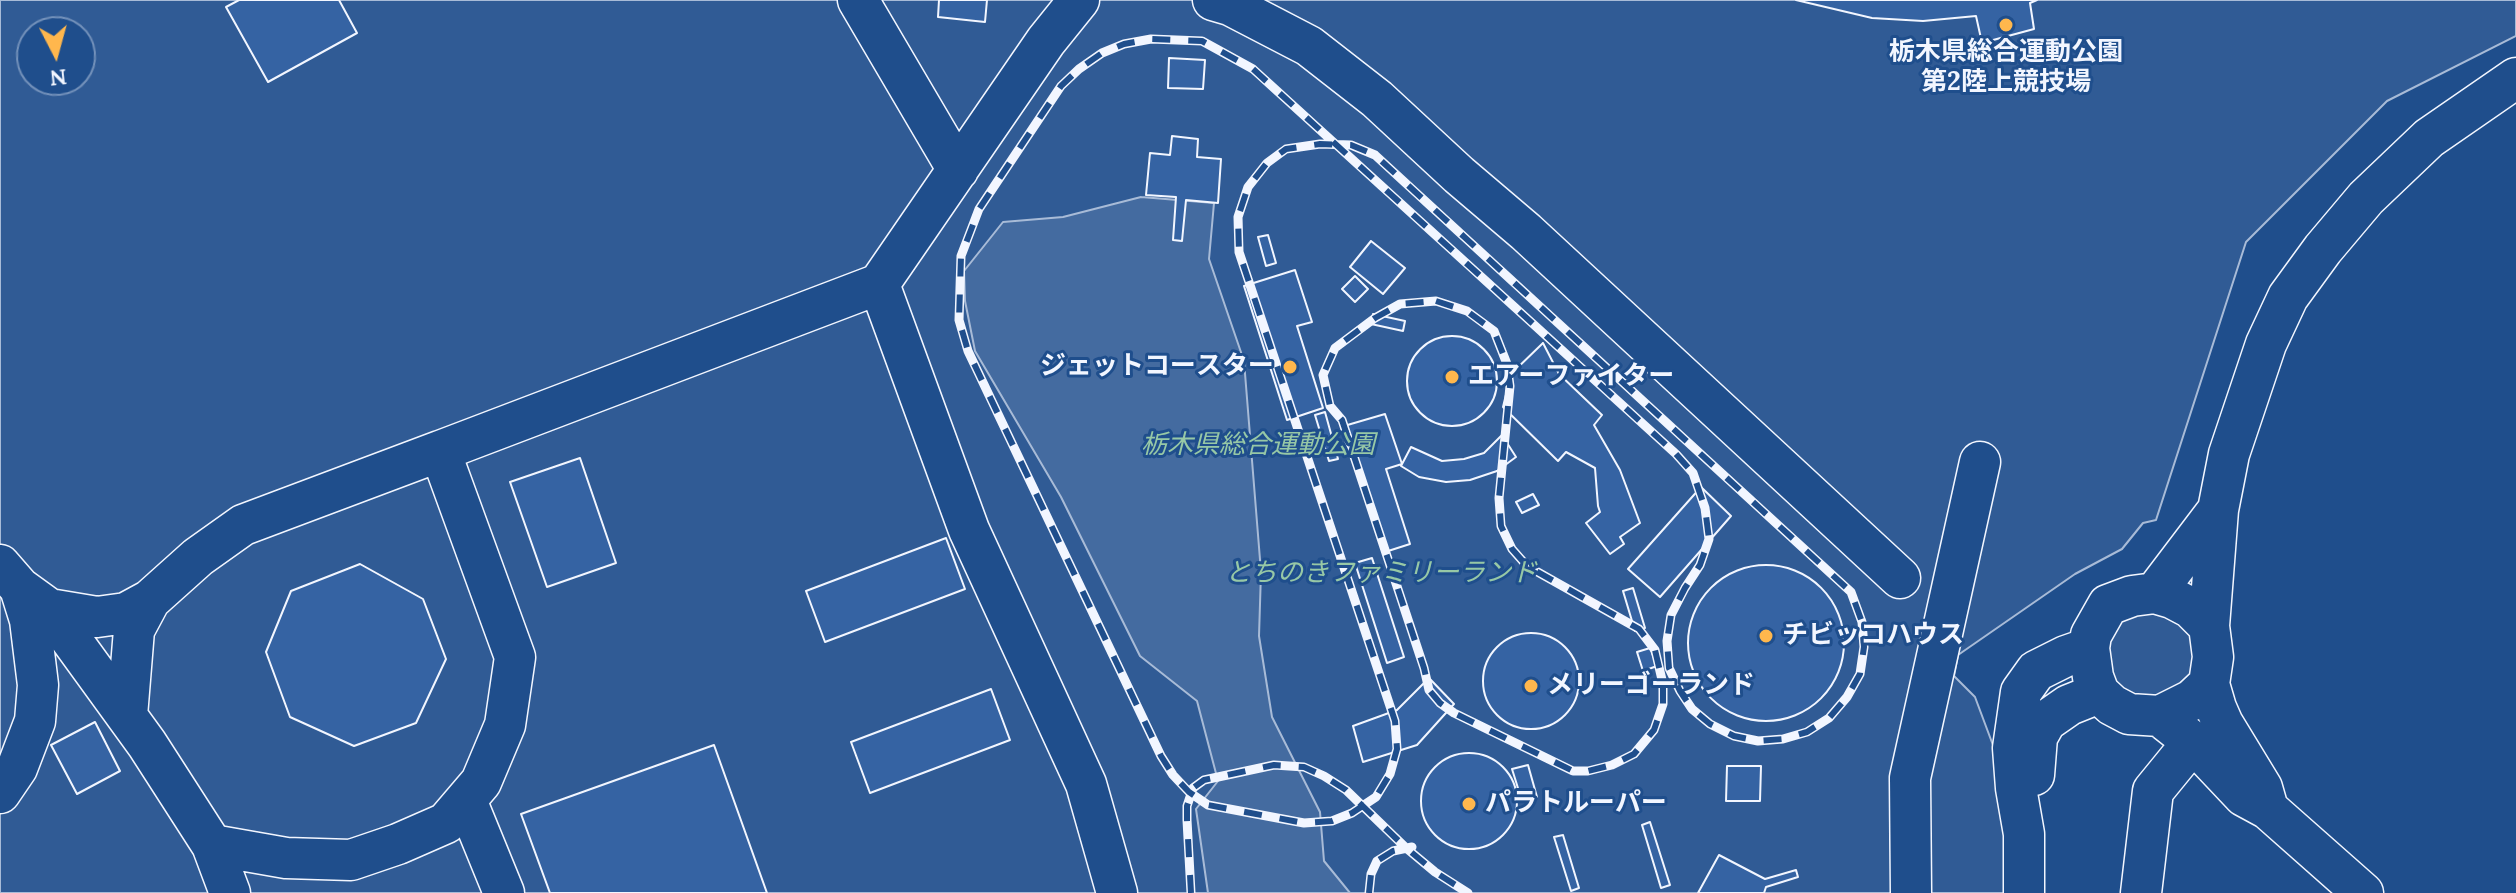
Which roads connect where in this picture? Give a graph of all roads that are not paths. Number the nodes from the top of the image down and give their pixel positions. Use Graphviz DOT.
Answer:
graph roads {
  1 [pos="858,0"];
  2 [pos="1079,0"];
  3 [pos="1213,0"];
  4 [pos="2516,78"];
  5 [pos="958,170"];
  6 [pos="879,284"];
  7 [pos="440,451"];
  8 [pos="1980,462"];
  9 [pos="2218,510"];
  10 [pos="1900,578"];
  11 [pos="23,587"];
  12 [pos="2155,593"];
  13 [pos="150,600"];
  14 [pos="2209,626"];
  15 [pos="2089,648"];
  16 [pos="2209,684"];
  17 [pos="2099,693"];
  18 [pos="127,716"];
  19 [pos="2160,716"];
  20 [pos="2193,742"];
  21 [pos="0,793"];
  22 [pos="466,800"];
  23 [pos="2268,809"];
  24 [pos="2024,834"];
  25 [pos="212,845"];
  26 [pos="230,893"];
  27 [pos="504,893"];
  28 [pos="1117,893"];
  29 [pos="1911,893"];
  30 [pos="2024,893"];
  31 [pos="2141,893"];
  32 [pos="2363,893"];
  1 -- 5 [label="street"];
  2 -- 5 [label="street"];
  3 -- 10 [label="street"];
  4 -- 9 [label="street"];
  5 -- 6 [label="street"];
  6 -- 7 [label="street"];
  6 -- 28 [label="street"];
  7 -- 13 [label="street"];
  7 -- 22 [label="street"];
  8 -- 29 [label="street"];
  9 -- 12 [label="street"];
  9 -- 14 [label="street"];
  11 -- 13 [label="street"];
  11 -- 18 [label="street"];
  11 -- 21 [label="street"];
  12 -- 14 [label="street"];
  12 -- 15 [label="street"];
  13 -- 18 [label="street"];
  14 -- 16 [label="street"];
  15 -- 17 [label="street"];
  15 -- 24 [label="street"];
  16 -- 19 [label="street"];
  16 -- 23 [label="street"];
  17 -- 19 [label="street"];
  17 -- 24 [label="street"];
  18 -- 25 [label="street"];
  19 -- 20 [label="street"];
  20 -- 23 [label="street"];
  20 -- 31 [label="street"];
  22 -- 25 [label="street"];
  22 -- 27 [label="street"];
  23 -- 32 [label="street"];
  24 -- 30 [label="street"];
  25 -- 26 [label="street"];
}
